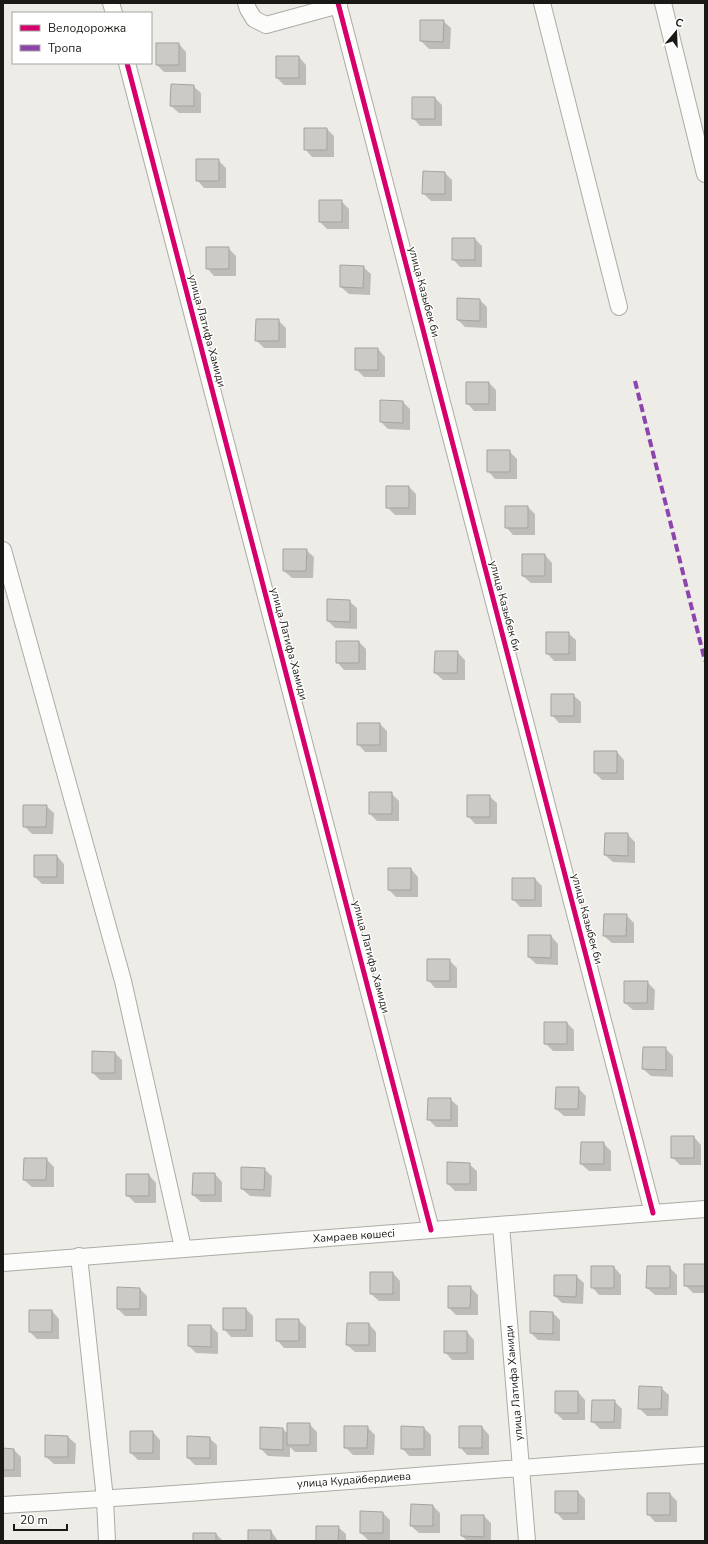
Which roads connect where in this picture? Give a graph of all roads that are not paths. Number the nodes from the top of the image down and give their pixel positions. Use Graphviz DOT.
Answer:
graph roads {
  1 [pos="246,3"];
  2 [pos="542,3"];
  3 [pos="663,3"];
  4 [pos="339,4"];
  5 [pos="127,64"];
  6 [pos="705,174"];
  7 [pos="619,307"];
  8 [pos="3,550"];
  9 [pos="705,1209"];
  10 [pos="653,1213"];
  11 [pos="501,1225"];
  12 [pos="431,1230"];
  13 [pos="183,1248"];
  14 [pos="79,1256"];
  15 [pos="3,1263"];
  16 [pos="705,1455"];
  17 [pos="522,1467"];
  18 [pos="104,1500"];
  19 [pos="3,1505"];
  20 [pos="107,1541"];
  21 [pos="527,1541"];
  1 -- 4 [label="street"];
  2 -- 7 [label="street"];
  3 -- 6 [label="street"];
  4 -- 10 [label="street, улица Казыбек би"];
  5 -- 12 [label="street, улица Латифа Хамиди"];
  8 -- 13 [label="street"];
  9 -- 10 [label="street, Хамраев көшесі"];
  10 -- 11 [label="street, Хамраев көшесі"];
  11 -- 12 [label="street, Хамраев көшесі"];
  11 -- 17 [label="street, улица Латифа Хамиди"];
  12 -- 13 [label="street, Хамраев көшесі"];
  13 -- 14 [label="street, Хамраев көшесі"];
  14 -- 15 [label="street, Хамраев көшесі"];
  14 -- 18 [label="street"];
  16 -- 17 [label="street, улица Кудайбердиева"];
  17 -- 18 [label="street, улица Кудайбердиева"];
  17 -- 21 [label="street, улица Латифа Хамиди"];
  18 -- 19 [label="street, улица Кудайбердиева"];
  18 -- 20 [label="street"];
}
